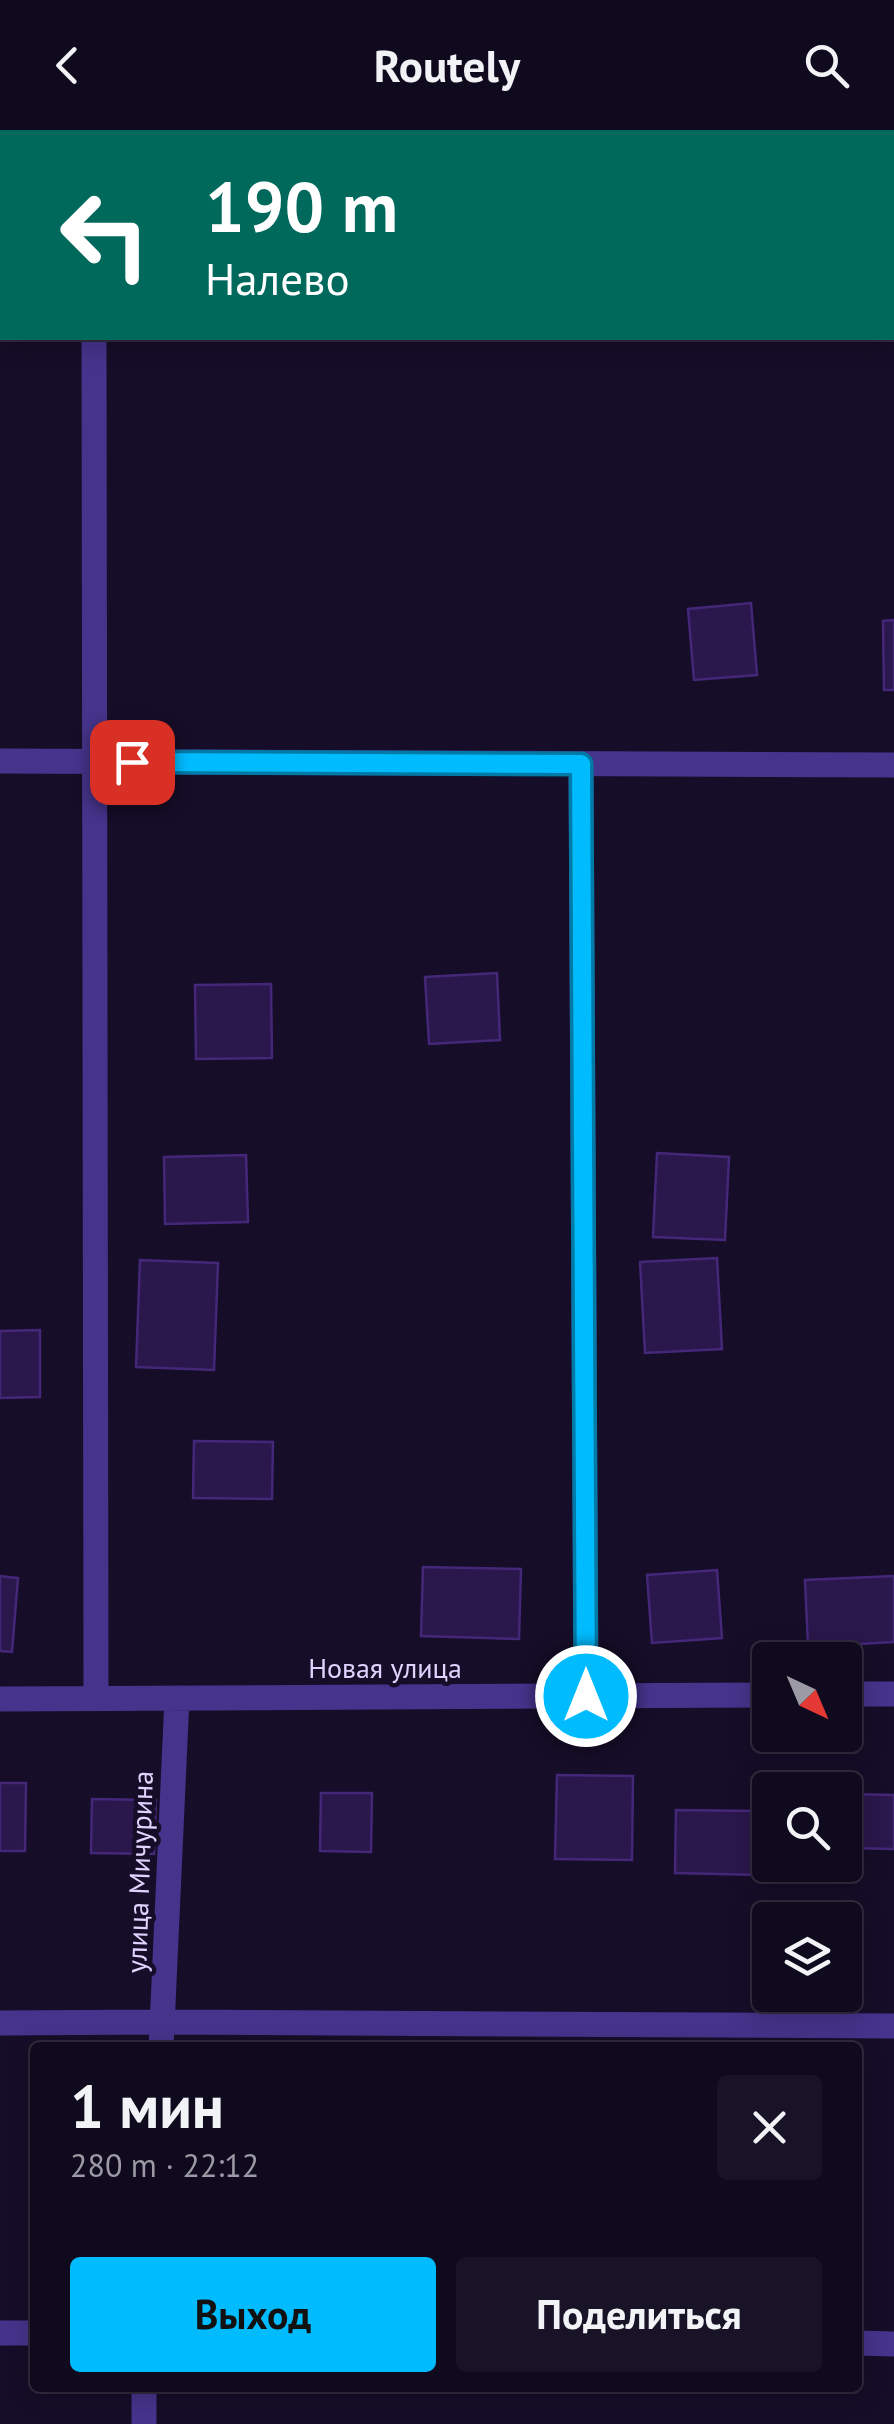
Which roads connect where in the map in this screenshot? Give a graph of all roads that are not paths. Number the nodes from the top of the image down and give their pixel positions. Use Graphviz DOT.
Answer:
graph roads {
  1 [pos="94,340"];
  2 [pos="0,761"];
  3 [pos="94,762"];
  4 [pos="581,764"];
  5 [pos="894,765"];
  6 [pos="862,1694"];
  7 [pos="894,1694"];
  8 [pos="752,1695"];
  9 [pos="586,1696"];
  10 [pos="96,1698"];
  11 [pos="176,1698"];
  12 [pos="0,1699"];
  13 [pos="0,2024"];
  14 [pos="894,2026"];
  15 [pos="162,2035"];
  16 [pos="0,2333"];
  17 [pos="30,2333"];
  18 [pos="862,2343"];
  19 [pos="894,2344"];
  20 [pos="144,2392"];
  21 [pos="144,2424"];
  1 -- 3 [label="street"];
  2 -- 3 [label="street"];
  3 -- 4 [label="street"];
  3 -- 10 [label="street"];
  4 -- 5 [label="street"];
  4 -- 9 [label="street"];
  6 -- 7 [label="street"];
  8 -- 9 [label="street, Новая улица"];
  9 -- 11 [label="street, Новая улица"];
  10 -- 11 [label="street, Новая улица"];
  10 -- 12 [label="street, Новая улица"];
  11 -- 15 [label="street, улица Мичурина"];
  13 -- 15 [label="street"];
  14 -- 15 [label="street"];
  16 -- 17 [label="street"];
  18 -- 19 [label="street"];
  20 -- 21 [label="street"];
}
